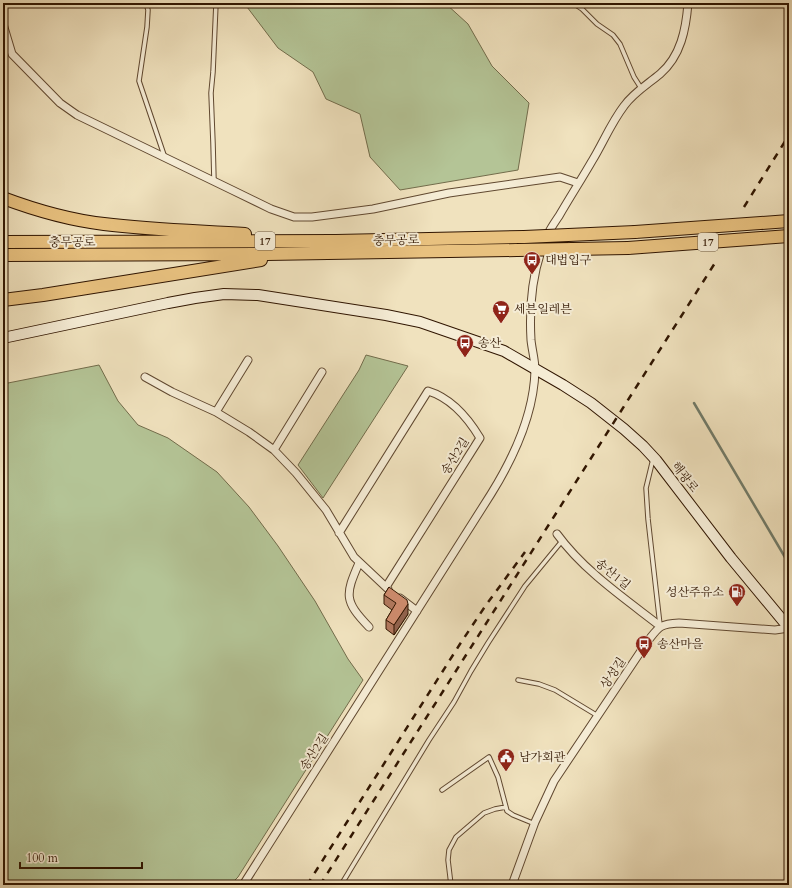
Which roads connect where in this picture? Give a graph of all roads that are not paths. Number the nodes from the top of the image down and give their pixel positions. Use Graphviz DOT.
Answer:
graph roads {
  1 [pos="146,3"];
  2 [pos="216,3"];
  3 [pos="572,3"];
  4 [pos="688,3"];
  5 [pos="3,24"];
  6 [pos="642,89"];
  7 [pos="165,158"];
  8 [pos="214,181"];
  9 [pos="578,184"];
  10 [pos="3,198"];
  11 [pos="789,221"];
  12 [pos="789,236"];
  13 [pos="336,241"];
  14 [pos="4,242"];
  15 [pos="476,251"];
  16 [pos="4,255"];
  17 [pos="3,300"];
  18 [pos="3,338"];
  19 [pos="248,360"];
  20 [pos="535,369"];
  21 [pos="322,372"];
  22 [pos="145,377"];
  23 [pos="216,412"];
  24 [pos="274,450"];
  25 [pos="654,458"];
  26 [pos="339,533"];
  27 [pos="557,534"];
  28 [pos="562,541"];
  29 [pos="359,563"];
  30 [pos="386,588"];
  31 [pos="417,611"];
  32 [pos="660,626"];
  33 [pos="369,627"];
  34 [pos="789,628"];
  35 [pos="518,680"];
  36 [pos="598,716"];
  37 [pos="442,790"];
  38 [pos="506,807"];
  39 [pos="534,824"];
  40 [pos="243,885"];
  41 [pos="341,885"];
  42 [pos="451,885"];
  43 [pos="512,885"];
  1 -- 7 [label="lane"];
  2 -- 8 [label="lane"];
  3 -- 6 [label="lane"];
  4 -- 6 [label="street, 송산2길"];
  5 -- 7 [label="street"];
  6 -- 9 [label="street, 송산2길"];
  7 -- 8 [label="street"];
  8 -- 9 [label="street"];
  9 -- 20 [label="street, 송산2길"];
  10 -- 13 [label="highway"];
  11 -- 13 [label="highway, 충무공로 / 17, bridge"];
  12 -- 15 [label="highway, 충무공로 / 17, bridge"];
  13 -- 14 [label="highway, 충무공로 / 17"];
  15 -- 16 [label="highway, 충무공로 / 17"];
  15 -- 17 [label="highway"];
  18 -- 20 [label="main road, 해광로"];
  19 -- 23 [label="street"];
  20 -- 25 [label="main road, 해광로"];
  20 -- 31 [label="street, 송산2길"];
  21 -- 24 [label="street"];
  22 -- 23 [label="street"];
  23 -- 24 [label="street"];
  24 -- 26 [label="street"];
  25 -- 32 [label="lane"];
  25 -- 34 [label="main road, 해광로"];
  26 -- 29 [label="street"];
  26 -- 30 [label="street, 송산2길"];
  27 -- 28 [label="street, 송산1길"];
  28 -- 32 [label="street, 송산1길"];
  28 -- 41 [label="lane"];
  29 -- 30 [label="street"];
  29 -- 33 [label="street"];
  30 -- 31 [label="street"];
  31 -- 40 [label="street, 송산2길"];
  32 -- 34 [label="street"];
  32 -- 36 [label="street, 상성길"];
  35 -- 36 [label="lane"];
  36 -- 39 [label="street, 상성길"];
  37 -- 38 [label="lane"];
  38 -- 39 [label="lane"];
  38 -- 42 [label="lane"];
  39 -- 43 [label="street, 상성길"];
}
